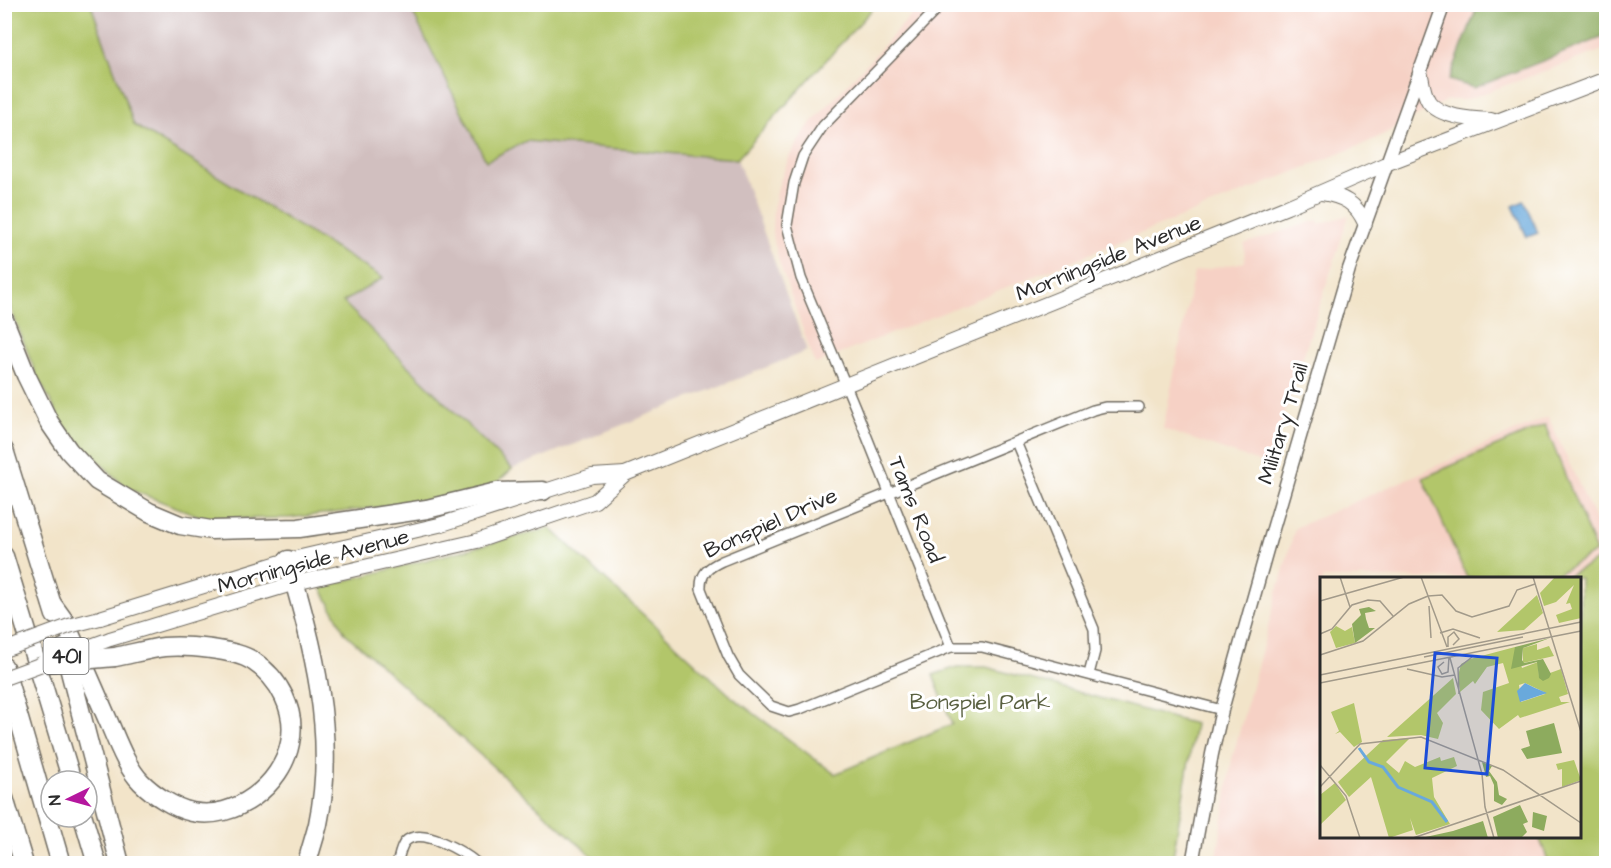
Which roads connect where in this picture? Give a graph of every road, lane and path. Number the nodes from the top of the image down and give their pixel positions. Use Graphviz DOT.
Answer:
graph roads {
  1 [pos="942,4"];
  2 [pos="1444,4"];
  3 [pos="1420,70"];
  4 [pos="1606,79"];
  5 [pos="1499,120"];
  6 [pos="1388,163"];
  7 [pos="1322,193"];
  8 [pos="1365,223"];
  9 [pos="4,320"];
  10 [pos="846,385"];
  11 [pos="1139,407"];
  12 [pos="1016,442"];
  13 [pos="4,450"];
  14 [pos="625,474"];
  15 [pos="543,491"];
  16 [pos="890,493"];
  17 [pos="4,556"];
  18 [pos="288,560"];
  19 [pos="295,584"];
  20 [pos="52,604"];
  21 [pos="951,647"];
  22 [pos="4,650"];
  23 [pos="45,663"];
  24 [pos="4,667"];
  25 [pos="1089,674"];
  26 [pos="4,678"];
  27 [pos="1222,710"];
  28 [pos="68,769"];
  29 [pos="4,798"];
  30 [pos="87,829"];
  31 [pos="24,864"];
  32 [pos="61,864"];
  33 [pos="97,864"];
  34 [pos="120,864"];
  35 [pos="307,864"];
  36 [pos="397,864"];
  37 [pos="478,864"];
  38 [pos="1192,864"];
  1 -- 10 [label="street, Tams Road"];
  2 -- 3 [label="street, Military Trail"];
  3 -- 5 [label="main road"];
  3 -- 6 [label="street, Military Trail"];
  4 -- 5 [label="main road, Morningside Avenue"];
  5 -- 6 [label="main road, Morningside Avenue"];
  6 -- 7 [label="main road, Morningside Avenue"];
  6 -- 8 [label="street, Military Trail"];
  7 -- 8 [label="main road"];
  7 -- 10 [label="main road, Morningside Avenue"];
  8 -- 27 [label="street, Military Trail"];
  9 -- 15 [label="highway"];
  10 -- 14 [label="main road, Morningside Avenue"];
  10 -- 16 [label="street, Tams Road"];
  11 -- 12 [label="street, Bonspiel Drive"];
  12 -- 16 [label="street, Bonspiel Drive"];
  12 -- 25 [label="street"];
  13 -- 20 [label="highway, 401"];
  14 -- 15 [label="main road, Morningside Avenue"];
  14 -- 19 [label="main road, Morningside Avenue"];
  15 -- 18 [label="main road, Morningside Avenue"];
  16 -- 21 [label="street, Tams Road"];
  16 -- 21 [label="street, Bonspiel Drive"];
  17 -- 28 [label="highway"];
  18 -- 19 [label="highway"];
  18 -- 22 [label="main road, Morningside Avenue, bridge"];
  19 -- 23 [label="main road, Morningside Avenue, bridge"];
  19 -- 35 [label="highway"];
  20 -- 23 [label="highway, bridge"];
  20 -- 34 [label="highway, 401"];
  21 -- 25 [label="street, Bonspiel Drive"];
  23 -- 26 [label="main road, Morningside Avenue, bridge"];
  24 -- 32 [label="highway"];
  25 -- 27 [label="street, Bonspiel Drive"];
  27 -- 38 [label="street, Military Trail"];
  29 -- 31 [label="highway"];
  30 -- 33 [label="highway"];
  36 -- 37 [label="street"];
}
